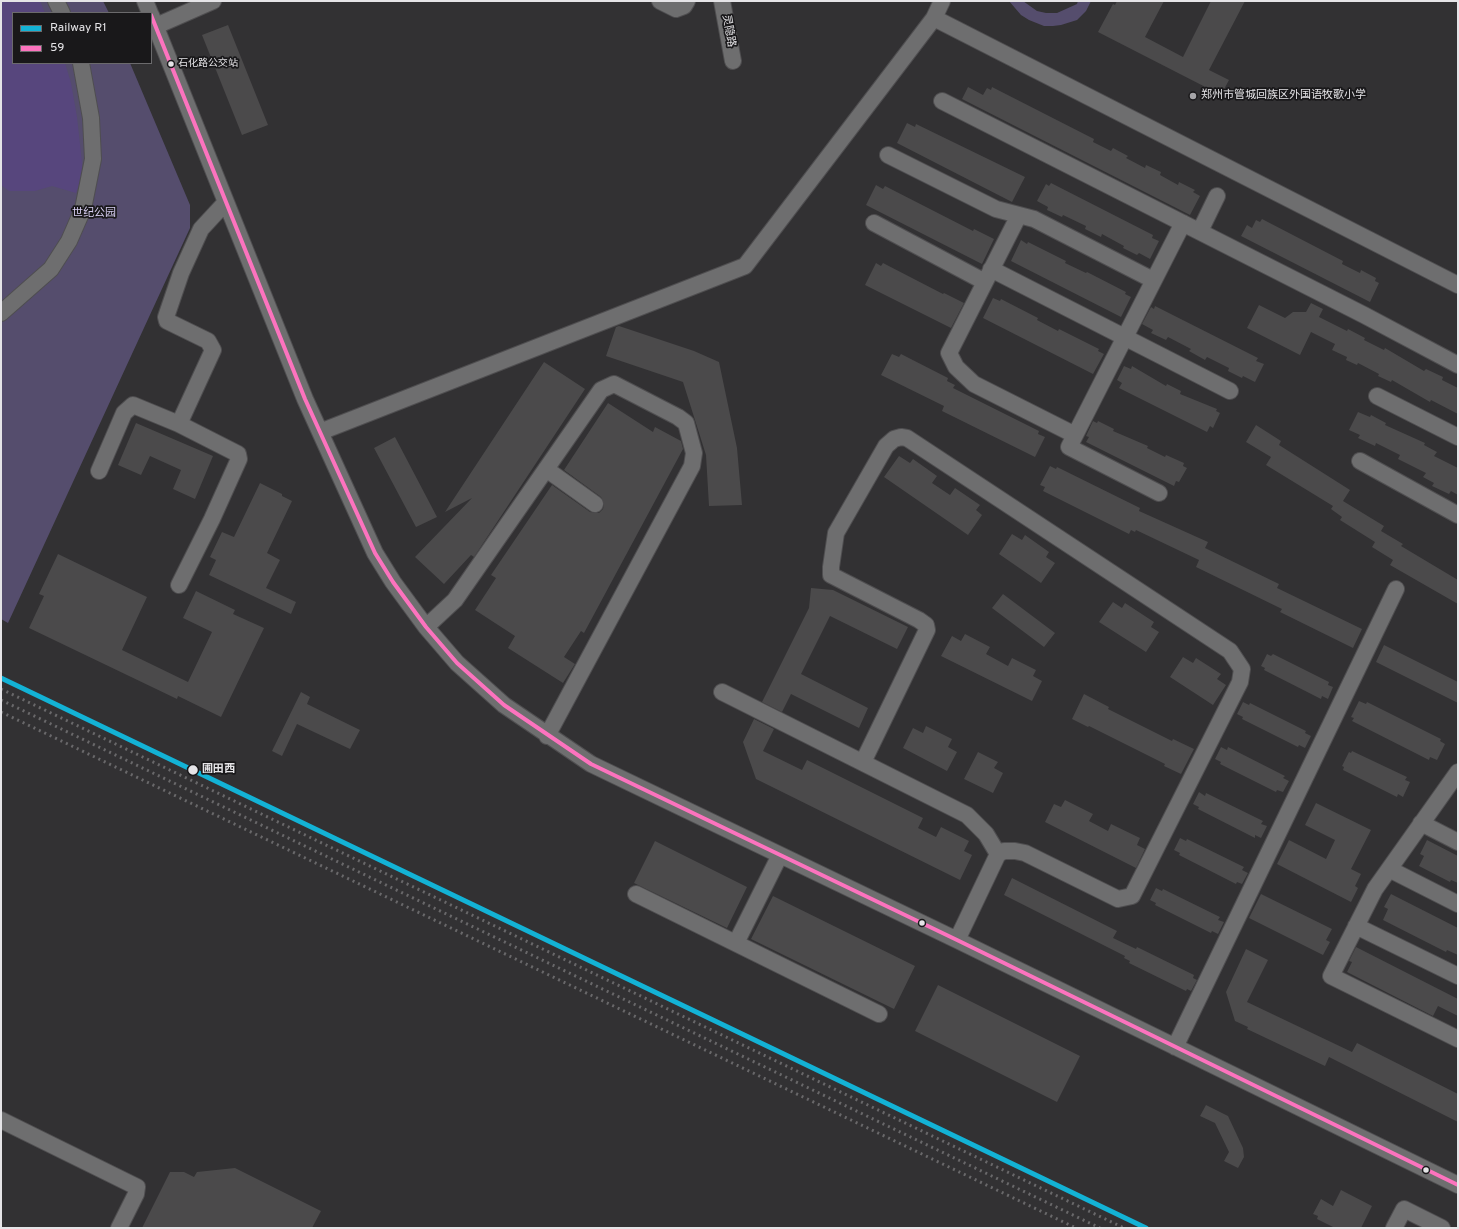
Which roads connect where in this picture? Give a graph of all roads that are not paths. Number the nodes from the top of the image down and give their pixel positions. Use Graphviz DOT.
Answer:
graph roads {
  1 [pos="56,1"];
  2 [pos="145,1"];
  3 [pos="213,1"];
  4 [pos="660,1"];
  5 [pos="687,1"];
  6 [pos="722,1"];
  7 [pos="942,1"];
  8 [pos="62,12"];
  9 [pos="150,12"];
  10 [pos="152,18"];
  11 [pos="934,18"];
  12 [pos="733,61"];
  13 [pos="81,64"];
  14 [pos="942,101"];
  15 [pos="888,155"];
  16 [pos="1217,196"];
  17 [pos="226,202"];
  18 [pos="1019,215"];
  19 [pos="1183,223"];
  20 [pos="874,224"];
  21 [pos="1200,231"];
  22 [pos="988,276"];
  23 [pos="1154,280"];
  24 [pos="1458,284"];
  25 [pos="1,313"];
  26 [pos="1125,337"];
  27 [pos="1458,365"];
  28 [pos="1230,391"];
  29 [pos="1377,396"];
  30 [pos="179,424"];
  31 [pos="320,432"];
  32 [pos="1075,435"];
  33 [pos="1458,437"];
  34 [pos="1360,461"];
  35 [pos="546,469"];
  36 [pos="99,471"];
  37 [pos="1159,493"];
  38 [pos="595,504"];
  39 [pos="1458,515"];
  40 [pos="179,585"];
  41 [pos="1396,589"];
  42 [pos="426,626"];
  43 [pos="722,692"];
  44 [pos="547,736"];
  45 [pos="864,762"];
  46 [pos="1458,772"];
  47 [pos="1421,823"];
  48 [pos="1458,842"];
  49 [pos="780,854"];
  50 [pos="998,854"];
  51 [pos="1389,870"];
  52 [pos="636,894"];
  53 [pos="1458,904"];
  54 [pos="1356,926"];
  55 [pos="957,940"];
  56 [pos="736,943"];
  57 [pos="1458,976"];
  58 [pos="879,1014"];
  59 [pos="1458,1039"];
  60 [pos="1176,1047"];
  61 [pos="1,1120"];
  62 [pos="1458,1185"];
  63 [pos="119,1228"];
  64 [pos="1394,1228"];
  65 [pos="1442,1228"];
  1 -- 8 [label="street"];
  2 -- 9 [label="street"];
  3 -- 10 [label="street"];
  4 -- 5 [label="street"];
  6 -- 12 [label="street, 灵隐路"];
  7 -- 11 [label="street"];
  10 -- 17 [label="street"];
  11 -- 24 [label="street"];
  11 -- 31 [label="street"];
  13 -- 25 [label="street"];
  14 -- 19 [label="street"];
  15 -- 18 [label="street"];
  16 -- 21 [label="street"];
  17 -- 30 [label="street"];
  17 -- 31 [label="street"];
  18 -- 22 [label="street"];
  18 -- 23 [label="street"];
  19 -- 21 [label="street"];
  19 -- 23 [label="street"];
  20 -- 22 [label="street"];
  21 -- 27 [label="street"];
  22 -- 26 [label="street"];
  22 -- 32 [label="street"];
  23 -- 26 [label="street"];
  26 -- 28 [label="street"];
  26 -- 32 [label="street"];
  29 -- 33 [label="street"];
  30 -- 36 [label="street"];
  30 -- 40 [label="street"];
  31 -- 42 [label="street"];
  32 -- 37 [label="street"];
  34 -- 39 [label="street"];
  35 -- 38 [label="street"];
  35 -- 42 [label="street"];
  35 -- 44 [label="street"];
  41 -- 60 [label="street"];
  42 -- 44 [label="street"];
  43 -- 45 [label="street"];
  44 -- 49 [label="street"];
  45 -- 50 [label="street"];
  45 -- 50 [label="street"];
  46 -- 47 [label="street"];
  47 -- 48 [label="street"];
  47 -- 51 [label="street"];
  49 -- 55 [label="street"];
  49 -- 56 [label="street"];
  50 -- 55 [label="street"];
  51 -- 53 [label="street"];
  51 -- 54 [label="street"];
  52 -- 56 [label="street"];
  54 -- 57 [label="street"];
  54 -- 59 [label="street"];
  55 -- 60 [label="street"];
  56 -- 58 [label="street"];
  60 -- 62 [label="street"];
  61 -- 63 [label="street"];
  64 -- 65 [label="street"];
}
